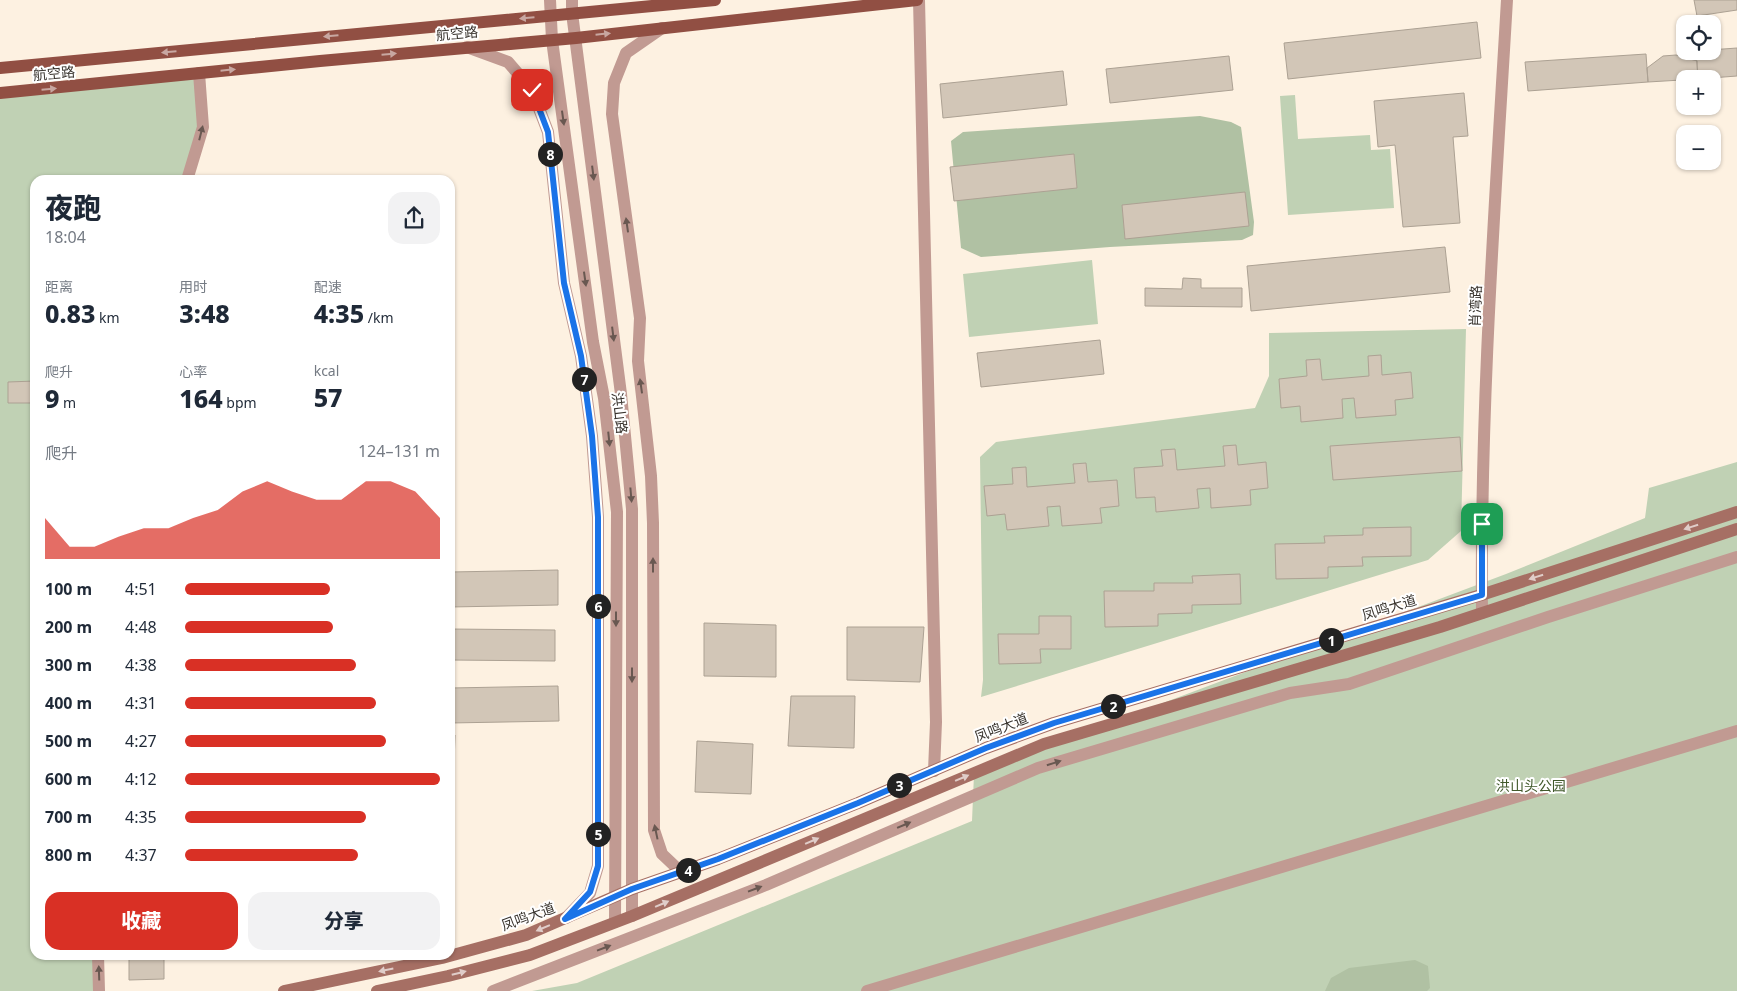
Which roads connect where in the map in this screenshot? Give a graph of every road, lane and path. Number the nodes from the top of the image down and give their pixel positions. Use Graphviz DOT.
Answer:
graph roads {
  1 [pos="550,0"];
  2 [pos="572,0"];
  3 [pos="715,0"];
  4 [pos="918,0"];
  5 [pos="1507,0"];
  6 [pos="572,13"];
  7 [pos="550,16"];
  8 [pos="662,28"];
  9 [pos="576,38"];
  10 [pos="552,40"];
  11 [pos="467,47"];
  12 [pos="0,68"];
  13 [pos="199,73"];
  14 [pos="0,93"];
  15 [pos="189,175"];
  16 [pos="1737,512"];
  17 [pos="1737,529"];
  18 [pos="1737,557"];
  19 [pos="1482,595"];
  20 [pos="1482,614"];
  21 [pos="1737,731"];
  22 [pos="934,771"];
  23 [pos="681,872"];
  24 [pos="632,889"];
  25 [pos="615,898"];
  26 [pos="632,916"];
  27 [pos="565,919"];
  28 [pos="616,922"];
  29 [pos="455,955"];
  30 [pos="98,960"];
  31 [pos="432,960"];
  32 [pos="99,991"];
  33 [pos="284,991"];
  34 [pos="377,991"];
  35 [pos="493,991"];
  36 [pos="867,991"];
  1 -- 7 [label="street, 洪山路"];
  2 -- 6 [label="street, 洪山路"];
  3 -- 6 [label="main road, 航空路"];
  4 -- 8 [label="main road, 航空路"];
  4 -- 22 [label="street"];
  5 -- 19 [label="street, 肖湾路"];
  6 -- 7 [label="main road, 航空路"];
  6 -- 9 [label="street, 洪山路"];
  7 -- 10 [label="street, 洪山路"];
  7 -- 12 [label="main road, 航空路, one-way"];
  9 -- 8 [label="main road, 航空路, one-way"];
  23 -- 8 [label="street, one-way"];
  9 -- 10 [label="main road, 航空路"];
  9 -- 24 [label="street, 洪山路, one-way"];
  10 -- 11 [label="main road, 航空路"];
  10 -- 25 [label="street, 洪山路, one-way"];
  13 -- 11 [label="main road, 航空路, one-way"];
  11 -- 27 [label="street"];
  14 -- 13 [label="main road, 航空路, one-way"];
  15 -- 13 [label="street, one-way"];
  16 -- 19 [label="main road, 凤鸣大道, one-way"];
  17 -- 20 [label="main road"];
  35 -- 18 [label="street, one-way"];
  19 -- 20 [label="street, 肖湾路"];
  19 -- 22 [label="main road, 凤鸣大道"];
  26 -- 20 [label="main road, one-way"];
  21 -- 36 [label="street"];
  22 -- 23 [label="main road, 凤鸣大道"];
  23 -- 24 [label="main road, 凤鸣大道"];
  24 -- 25 [label="main road, 凤鸣大道"];
  24 -- 26 [label="street, 洪山路"];
  25 -- 27 [label="main road, 凤鸣大道"];
  25 -- 28 [label="street, 洪山路"];
  26 -- 28 [label="main road"];
  27 -- 29 [label="main road, 凤鸣大道, one-way"];
  34 -- 28 [label="main road, one-way"];
  32 -- 30 [label="street, one-way"];
  31 -- 33 [label="main road, 凤鸣大道, one-way"];
}
